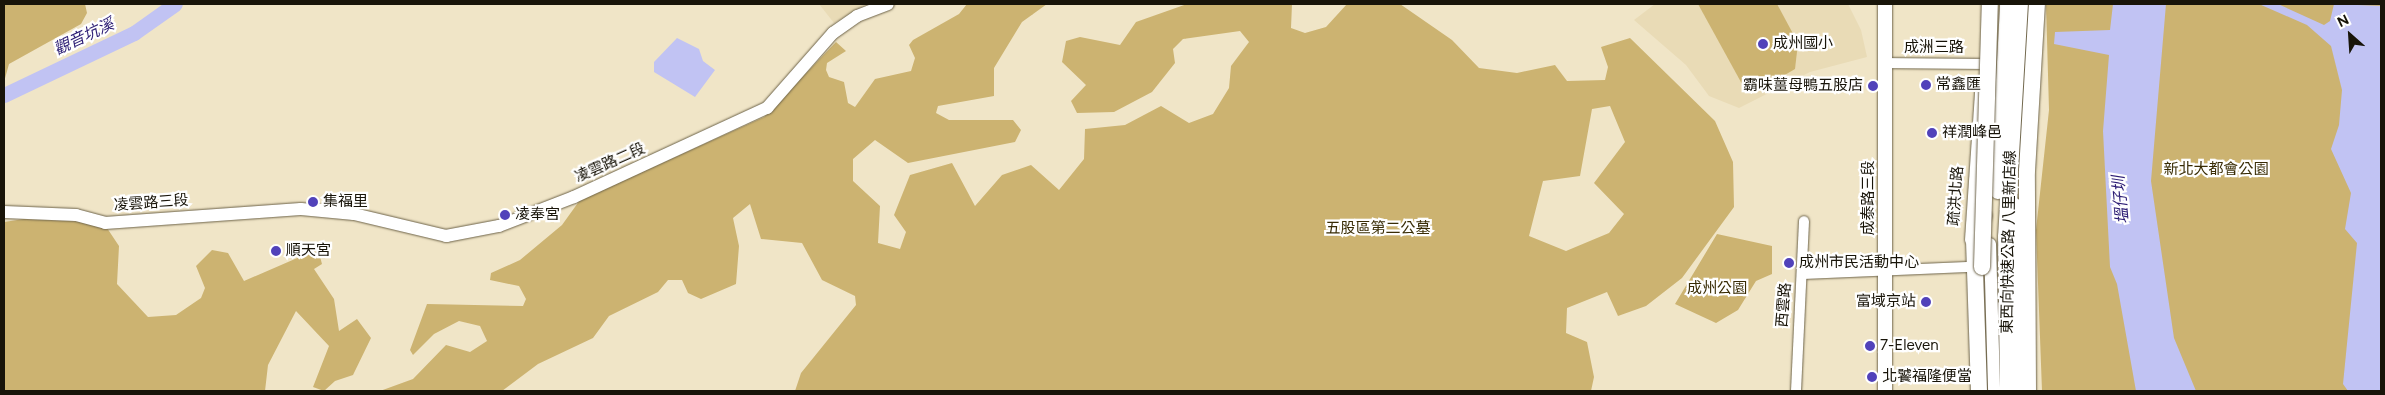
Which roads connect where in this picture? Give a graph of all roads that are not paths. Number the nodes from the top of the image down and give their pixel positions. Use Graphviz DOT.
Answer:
graph roads {
  1 [pos="888,4"];
  2 [pos="1885,4"];
  3 [pos="1986,4"];
  4 [pos="1990,4"];
  5 [pos="1998,4"];
  6 [pos="2008,4"];
  7 [pos="2020,4"];
  8 [pos="2027,4"];
  9 [pos="2037,4"];
  10 [pos="1886,63"];
  11 [pos="1982,64"];
  12 [pos="1989,201"];
  13 [pos="301,209"];
  14 [pos="4,212"];
  15 [pos="1804,221"];
  16 [pos="2016,261"];
  17 [pos="1886,268"];
  18 [pos="1975,268"];
  19 [pos="1802,274"];
  20 [pos="1796,391"];
  21 [pos="1885,391"];
  22 [pos="1973,391"];
  23 [pos="1978,391"];
  24 [pos="1987,391"];
  25 [pos="1994,391"];
  26 [pos="2001,391"];
  27 [pos="2008,391"];
  28 [pos="2017,391"];
  29 [pos="2022,391"];
  30 [pos="2028,391"];
  1 -- 13 [label="street, 凌雲路二段"];
  2 -- 10 [label="main road, 成泰路三段"];
  3 -- 11 [label="street, 疏洪北路"];
  4 -- 18 [label="highway, bridge"];
  5 -- 12 [label="street"];
  6 -- 26 [label="highway, 東西向快速公路 八里新店線"];
  7 -- 27 [label="highway, 東西向快速公路 八里新店線"];
  8 -- 16 [label="street"];
  9 -- 30 [label="highway"];
  10 -- 11 [label="street, 成洲三路"];
  10 -- 17 [label="main road, 成泰路三段"];
  11 -- 18 [label="street, 疏洪北路"];
  12 -- 23 [label="highway"];
  12 -- 25 [label="street"];
  13 -- 14 [label="street, 凌雲路三段"];
  15 -- 19 [label="street, 西雲路"];
  16 -- 28 [label="street"];
  16 -- 29 [label="highway"];
  17 -- 18 [label="street"];
  17 -- 19 [label="street"];
  17 -- 21 [label="main road, 成泰路三段"];
  18 -- 22 [label="street, 疏洪北路"];
  18 -- 24 [label="highway"];
  19 -- 20 [label="street, 西雲路"];
}
